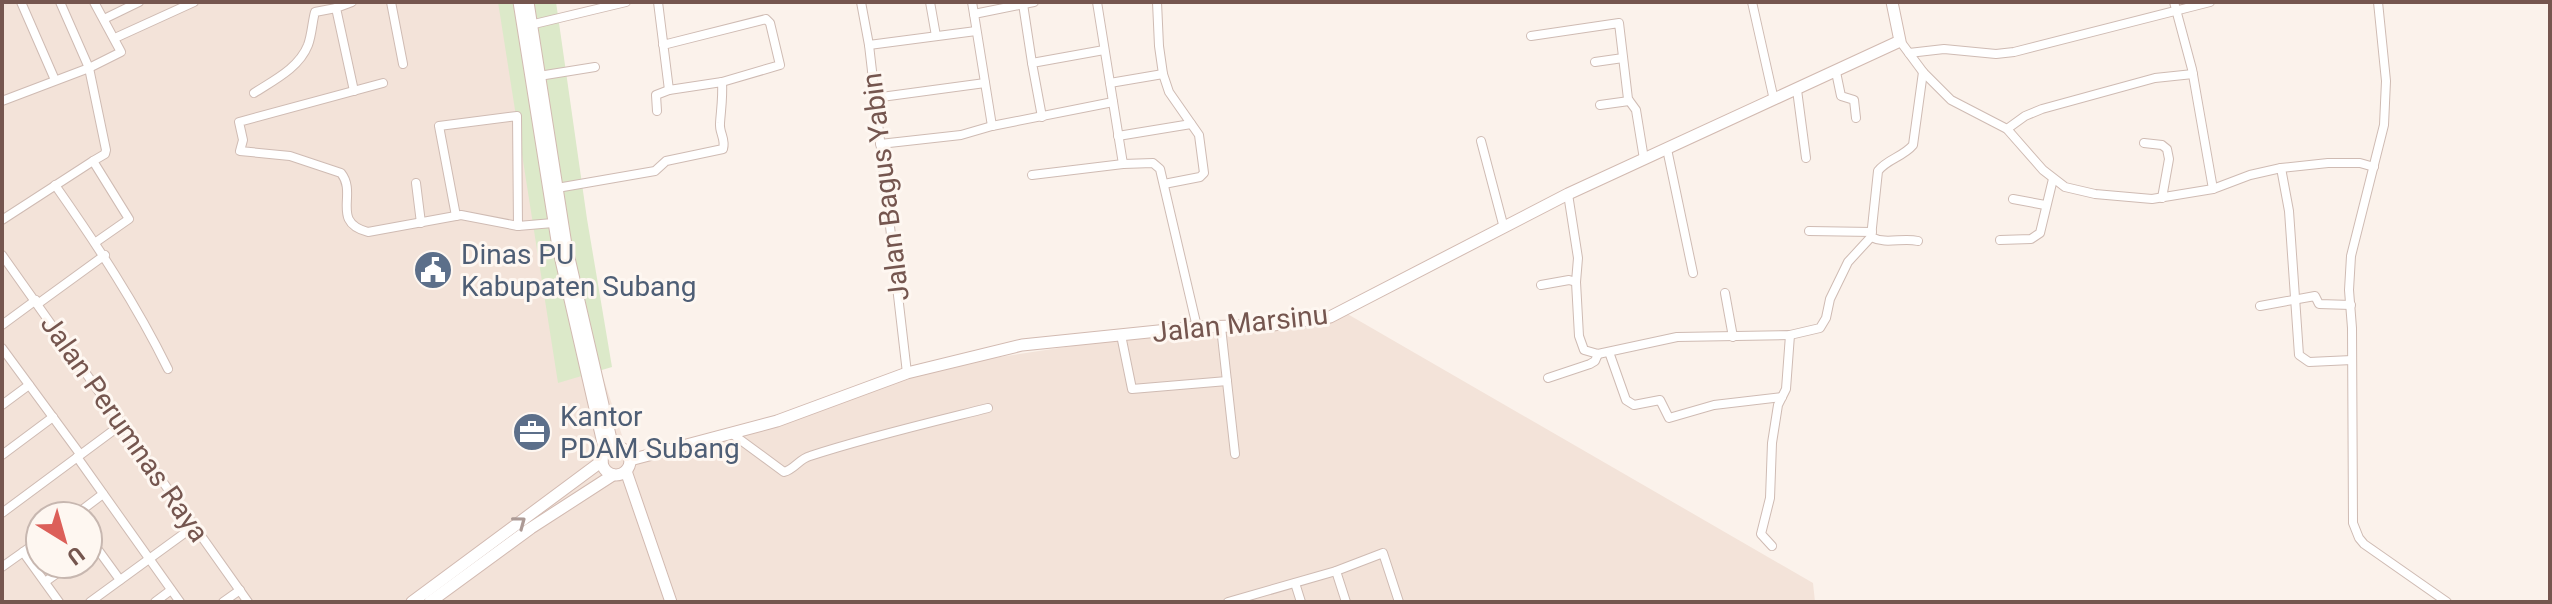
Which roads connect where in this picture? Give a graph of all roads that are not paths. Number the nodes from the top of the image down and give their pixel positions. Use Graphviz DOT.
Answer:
graph roads {
  1 [pos="21,2"];
  2 [pos="60,2"];
  3 [pos="94,2"];
  4 [pos="139,2"];
  5 [pos="194,2"];
  6 [pos="352,2"];
  7 [pos="391,2"];
  8 [pos="519,2"];
  9 [pos="528,2"];
  10 [pos="626,2"];
  11 [pos="658,2"];
  12 [pos="861,2"];
  13 [pos="930,2"];
  14 [pos="972,2"];
  15 [pos="1034,2"];
  16 [pos="1098,2"];
  17 [pos="1157,2"];
  18 [pos="1752,2"];
  19 [pos="1892,2"];
  20 [pos="2210,2"];
  21 [pos="2378,2"];
  22 [pos="1023,4"];
  23 [pos="2174,6"];
  24 [pos="336,8"];
  25 [pos="974,14"];
  26 [pos="104,19"];
  27 [pos="530,25"];
  28 [pos="976,31"];
  29 [pos="936,36"];
  30 [pos="1531,36"];
  31 [pos="115,38"];
  32 [pos="1900,41"];
  33 [pos="663,45"];
  34 [pos="869,45"];
  35 [pos="1104,50"];
  36 [pos="1909,53"];
  37 [pos="1623,58"];
  38 [pos="1595,62"];
  39 [pos="1032,63"];
  40 [pos="403,64"];
  41 [pos="595,67"];
  42 [pos="89,68"];
  43 [pos="1836,72"];
  44 [pos="1923,72"];
  45 [pos="1163,74"];
  46 [pos="2193,74"];
  47 [pos="539,76"];
  48 [pos="55,80"];
  49 [pos="722,82"];
  50 [pos="383,83"];
  51 [pos="985,83"];
  52 [pos="1110,83"];
  53 [pos="669,90"];
  54 [pos="1797,90"];
  55 [pos="354,91"];
  56 [pos="254,93"];
  57 [pos="874,98"];
  58 [pos="1774,100"];
  59 [pos="2,101"];
  60 [pos="1629,101"];
  61 [pos="1113,102"];
  62 [pos="1600,105"];
  63 [pos="657,111"];
  64 [pos="1042,117"];
  65 [pos="1856,118"];
  66 [pos="1191,124"];
  67 [pos="992,126"];
  68 [pos="2007,129"];
  69 [pos="1118,136"];
  70 [pos="1481,141"];
  71 [pos="2144,143"];
  72 [pos="880,144"];
  73 [pos="1667,149"];
  74 [pos="1806,158"];
  75 [pos="1644,159"];
  76 [pos="93,161"];
  77 [pos="1123,164"];
  78 [pos="2374,167"];
  79 [pos="2281,168"];
  80 [pos="1032,175"];
  81 [pos="2053,179"];
  82 [pos="416,183"];
  83 [pos="1164,184"];
  84 [pos="55,185"];
  85 [pos="557,188"];
  86 [pos="2213,189"];
  87 [pos="1568,194"];
  88 [pos="2162,198"];
  89 [pos="2013,199"];
  90 [pos="2045,205"];
  91 [pos="456,216"];
  92 [pos="2,220"];
  93 [pos="421,223"];
  94 [pos="553,223"];
  95 [pos="518,226"];
  96 [pos="1504,228"];
  97 [pos="1809,231"];
  98 [pos="1871,234"];
  99 [pos="2000,240"];
  100 [pos="1918,241"];
  101 [pos="96,242"];
  102 [pos="2,255"];
  103 [pos="105,255"];
  104 [pos="1693,273"];
  105 [pos="1576,282"];
  106 [pos="1541,285"];
  107 [pos="1725,293"];
  108 [pos="2297,300"];
  109 [pos="38,302"];
  110 [pos="2351,305"];
  111 [pos="2260,306"];
  112 [pos="2,325"];
  113 [pos="1197,327"];
  114 [pos="1221,327"];
  115 [pos="1121,335"];
  116 [pos="1790,335"];
  117 [pos="1733,337"];
  118 [pos="1609,352"];
  119 [pos="4,353"];
  120 [pos="1598,354"];
  121 [pos="2352,360"];
  122 [pos="168,369"];
  123 [pos="907,373"];
  124 [pos="1548,378"];
  125 [pos="1227,381"];
  126 [pos="29,385"];
  127 [pos="1782,397"];
  128 [pos="2,405"];
  129 [pos="988,408"];
  130 [pos="53,417"];
  131 [pos="122,424"];
  132 [pos="731,433"];
  133 [pos="607,454"];
  134 [pos="1235,454"];
  135 [pos="2,455"];
  136 [pos="78,456"];
  137 [pos="623,469"];
  138 [pos="103,494"];
  139 [pos="95,500"];
  140 [pos="2,513"];
  141 [pos="193,527"];
  142 [pos="1772,546"];
  143 [pos="23,552"];
  144 [pos="149,559"];
  145 [pos="104,562"];
  146 [pos="2,567"];
  147 [pos="1336,571"];
  148 [pos="48,580"];
  149 [pos="120,580"];
  150 [pos="45,582"];
  151 [pos="1295,583"];
  152 [pos="171,590"];
  153 [pos="240,590"];
  154 [pos="1248,599"];
  155 [pos="59,602"];
  156 [pos="90,602"];
  157 [pos="155,602"];
  158 [pos="180,602"];
  159 [pos="223,602"];
  160 [pos="248,602"];
  161 [pos="412,602"];
  162 [pos="430,602"];
  163 [pos="671,602"];
  164 [pos="1228,602"];
  165 [pos="1301,602"];
  166 [pos="1346,602"];
  167 [pos="1399,602"];
  168 [pos="2447,602"];
  1 -- 48 [label="street"];
  2 -- 42 [label="street"];
  3 -- 26 [label="street"];
  4 -- 26 [label="street"];
  5 -- 31 [label="street"];
  6 -- 24 [label="street"];
  7 -- 40 [label="street"];
  8 -- 94 [label="street"];
  9 -- 27 [label="street"];
  10 -- 27 [label="street"];
  11 -- 33 [label="street"];
  12 -- 34 [label="street, Jalan Bagus Yabin"];
  13 -- 29 [label="street"];
  14 -- 25 [label="street"];
  15 -- 22 [label="street"];
  16 -- 35 [label="street"];
  17 -- 45 [label="street"];
  18 -- 58 [label="street"];
  19 -- 32 [label="street"];
  20 -- 23 [label="street"];
  21 -- 78 [label="street"];
  22 -- 25 [label="street"];
  22 -- 39 [label="street"];
  23 -- 36 [label="street"];
  23 -- 46 [label="street"];
  24 -- 55 [label="street"];
  24 -- 56 [label="street"];
  25 -- 28 [label="street"];
  26 -- 31 [label="street"];
  27 -- 47 [label="street"];
  28 -- 29 [label="street"];
  28 -- 51 [label="street"];
  29 -- 34 [label="street"];
  30 -- 37 [label="street"];
  31 -- 42 [label="street"];
  32 -- 36 [label="street"];
  32 -- 43 [label="street, Jalan Marsinu"];
  33 -- 49 [label="street"];
  33 -- 53 [label="street"];
  34 -- 57 [label="street, Jalan Bagus Yabin"];
  35 -- 39 [label="street"];
  35 -- 52 [label="street"];
  36 -- 44 [label="street"];
  37 -- 38 [label="street"];
  37 -- 60 [label="street"];
  39 -- 64 [label="street"];
  41 -- 47 [label="street"];
  42 -- 48 [label="street"];
  42 -- 76 [label="street"];
  43 -- 54 [label="street, Jalan Marsinu"];
  43 -- 65 [label="street"];
  44 -- 68 [label="street"];
  44 -- 98 [label="street"];
  45 -- 52 [label="street"];
  45 -- 66 [label="street"];
  46 -- 68 [label="street"];
  46 -- 86 [label="street"];
  47 -- 85 [label="street"];
  48 -- 59 [label="street"];
  49 -- 53 [label="street"];
  49 -- 85 [label="street"];
  50 -- 55 [label="street"];
  51 -- 57 [label="street"];
  51 -- 67 [label="street"];
  52 -- 61 [label="street"];
  53 -- 63 [label="street"];
  54 -- 58 [label="street, Jalan Marsinu"];
  54 -- 74 [label="street"];
  55 -- 93 [label="street"];
  57 -- 72 [label="street, Jalan Bagus Yabin"];
  58 -- 73 [label="street, Jalan Marsinu"];
  60 -- 62 [label="street"];
  60 -- 75 [label="street"];
  61 -- 64 [label="street"];
  61 -- 69 [label="street"];
  64 -- 67 [label="street"];
  66 -- 69 [label="street"];
  66 -- 83 [label="street"];
  67 -- 72 [label="street"];
  68 -- 81 [label="street"];
  69 -- 77 [label="street"];
  70 -- 96 [label="street"];
  71 -- 88 [label="street"];
  72 -- 123 [label="street, Jalan Bagus Yabin"];
  73 -- 75 [label="street, Jalan Marsinu"];
  73 -- 104 [label="street"];
  75 -- 87 [label="street, Jalan Marsinu"];
  76 -- 84 [label="street"];
  76 -- 101 [label="street"];
  77 -- 80 [label="street"];
  77 -- 83 [label="street"];
  78 -- 79 [label="street"];
  78 -- 110 [label="street"];
  79 -- 86 [label="street"];
  79 -- 108 [label="street"];
  81 -- 88 [label="street"];
  81 -- 90 [label="street"];
  82 -- 93 [label="street"];
  83 -- 113 [label="street"];
  84 -- 92 [label="street"];
  84 -- 101 [label="street"];
  85 -- 133 [label="street"];
  86 -- 88 [label="street"];
  87 -- 96 [label="street, Jalan Marsinu"];
  87 -- 105 [label="street"];
  89 -- 90 [label="street"];
  90 -- 99 [label="street"];
  91 -- 93 [label="street"];
  91 -- 95 [label="street"];
  91 -- 95 [label="street"];
  94 -- 95 [label="street"];
  94 -- 133 [label="street"];
  96 -- 114 [label="street, Jalan Marsinu"];
  97 -- 98 [label="street"];
  98 -- 100 [label="street"];
  98 -- 116 [label="street"];
  101 -- 103 [label="street"];
  102 -- 109 [label="street, Jalan Perumnas Raya"];
  103 -- 109 [label="street"];
  103 -- 122 [label="street"];
  105 -- 106 [label="street"];
  105 -- 120 [label="street"];
  107 -- 117 [label="street"];
  108 -- 110 [label="street"];
  108 -- 111 [label="street"];
  108 -- 121 [label="street"];
  109 -- 112 [label="street"];
  109 -- 131 [label="street, Jalan Perumnas Raya"];
  110 -- 121 [label="street"];
  113 -- 114 [label="street, Jalan Marsinu"];
  113 -- 115 [label="street, Jalan Marsinu"];
  114 -- 125 [label="street"];
  115 -- 123 [label="street, Jalan Marsinu"];
  115 -- 125 [label="street"];
  116 -- 117 [label="street"];
  116 -- 127 [label="street"];
  117 -- 118 [label="street"];
  118 -- 120 [label="street"];
  118 -- 127 [label="street"];
  119 -- 126 [label="street"];
  120 -- 124 [label="street"];
  121 -- 168 [label="street"];
  123 -- 132 [label="street, Jalan Marsinu"];
  125 -- 134 [label="street"];
  126 -- 128 [label="street"];
  126 -- 130 [label="street"];
  127 -- 142 [label="street"];
  129 -- 132 [label="street"];
  130 -- 135 [label="street"];
  130 -- 136 [label="street"];
  131 -- 136 [label="street"];
  131 -- 141 [label="street, Jalan Perumnas Raya"];
  132 -- 137 [label="street, Jalan Marsinu"];
  133 -- 137 [label="street"];
  133 -- 137 [label="street"];
  161 -- 133 [label="street, one-way"];
  136 -- 138 [label="street"];
  136 -- 140 [label="street"];
  137 -- 162 [label="street, Jalan Marsinu"];
  137 -- 163 [label="street"];
  138 -- 139 [label="street"];
  138 -- 144 [label="street"];
  141 -- 144 [label="street"];
  141 -- 153 [label="street, Jalan Perumnas Raya"];
  143 -- 146 [label="street"];
  143 -- 150 [label="street"];
  144 -- 149 [label="street"];
  144 -- 152 [label="street"];
  145 -- 149 [label="street"];
  147 -- 151 [label="street"];
  147 -- 166 [label="street"];
  147 -- 167 [label="street"];
  148 -- 150 [label="street"];
  149 -- 156 [label="street"];
  150 -- 155 [label="street"];
  151 -- 154 [label="street"];
  151 -- 165 [label="street"];
  152 -- 157 [label="street"];
  152 -- 158 [label="street"];
  153 -- 159 [label="street"];
  153 -- 160 [label="street, Jalan Perumnas Raya"];
  154 -- 164 [label="street"];
}
